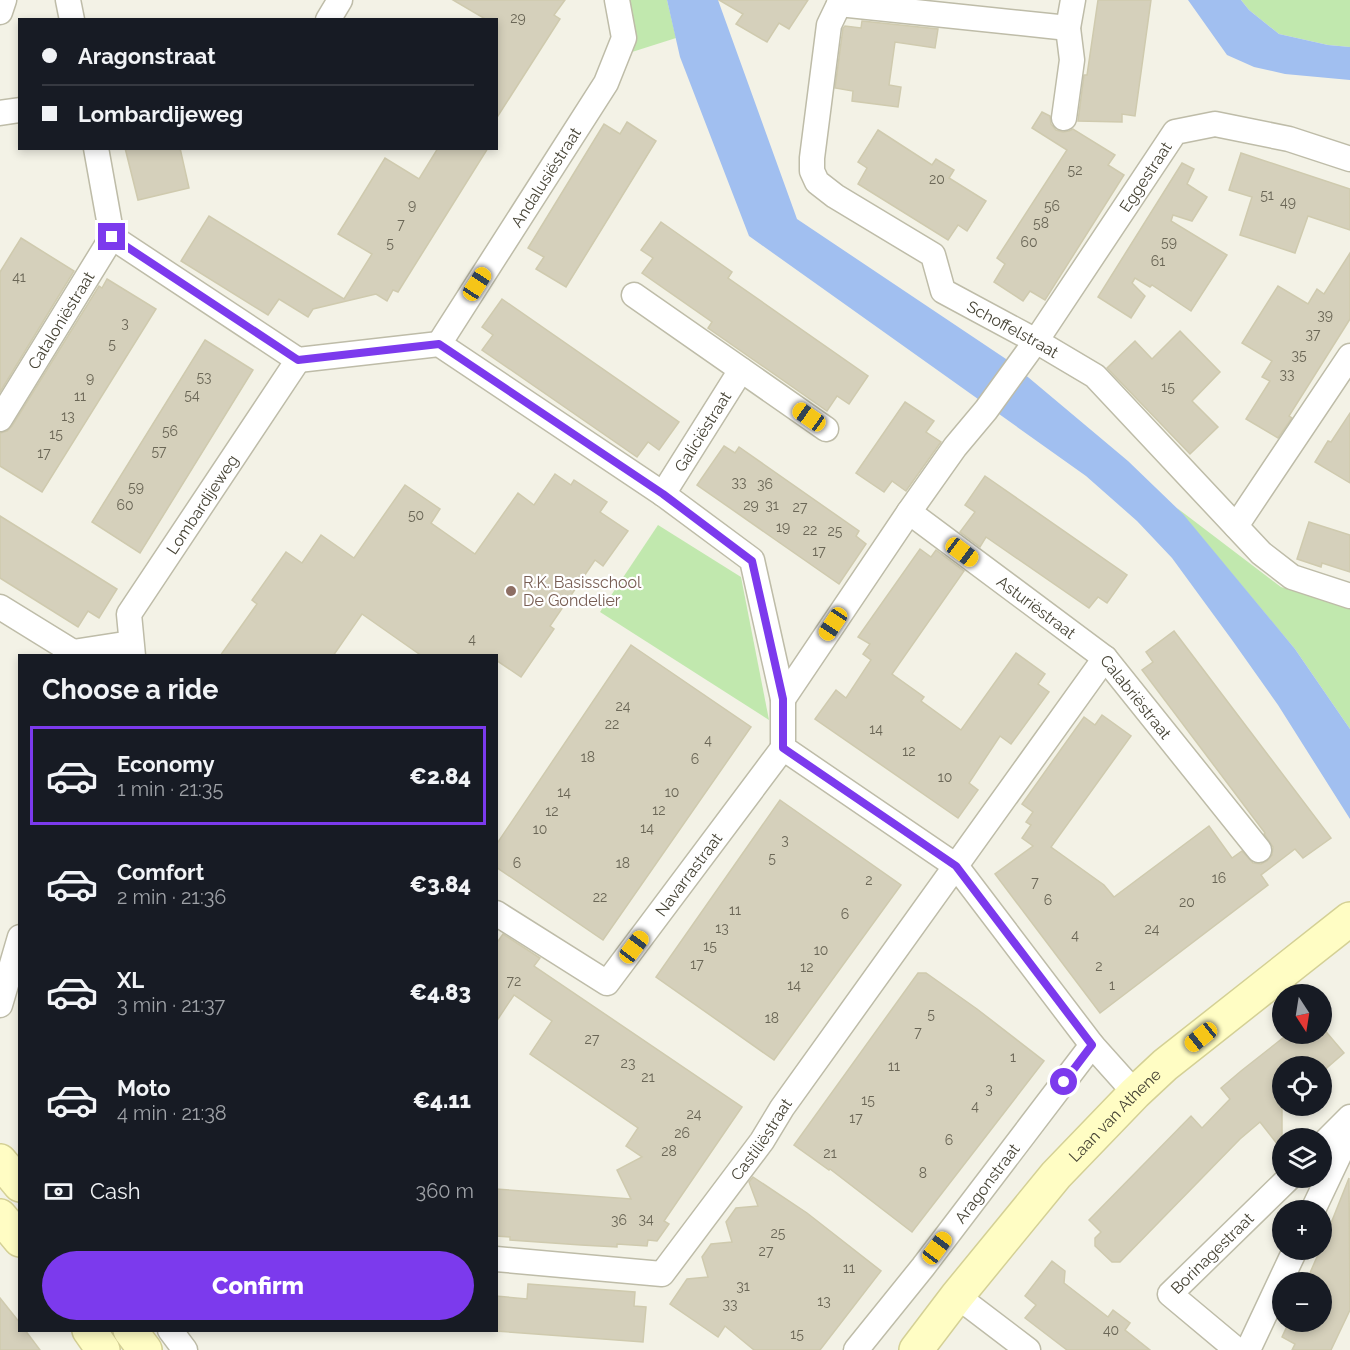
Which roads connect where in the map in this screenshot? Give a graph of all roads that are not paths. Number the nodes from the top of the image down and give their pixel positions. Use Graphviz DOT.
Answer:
graph roads {
  1 [pos="4,0"];
  2 [pos="68,0"];
  3 [pos="340,0"];
  4 [pos="617,0"];
  5 [pos="1072,0"];
  6 [pos="840,2"];
  7 [pos="0,12"];
  8 [pos="72,18"];
  9 [pos="329,18"];
  10 [pos="1068,28"];
  11 [pos="18,110"];
  12 [pos="0,113"];
  13 [pos="1064,118"];
  14 [pos="96,150"];
  15 [pos="1350,159"];
  16 [pos="112,237"];
  17 [pos="634,295"];
  18 [pos="1036,342"];
  19 [pos="439,344"];
  20 [pos="1350,356"];
  21 [pos="298,360"];
  22 [pos="741,369"];
  23 [pos="0,419"];
  24 [pos="826,429"];
  25 [pos="663,494"];
  26 [pos="909,512"];
  27 [pos="1236,526"];
  28 [pos="1350,596"];
  29 [pos="0,607"];
  30 [pos="132,649"];
  31 [pos="1105,658"];
  32 [pos="783,699"];
  33 [pos="783,748"];
  34 [pos="1259,850"];
  35 [pos="956,866"];
  36 [pos="498,914"];
  37 [pos="1350,919"];
  38 [pos="18,944"];
  39 [pos="0,1005"];
  40 [pos="1092,1045"];
  41 [pos="1135,1093"];
  42 [pos="1350,1117"];
  43 [pos="1350,1132"];
  44 [pos="1332,1135"];
  45 [pos="0,1161"];
  46 [pos="18,1183"];
  47 [pos="1279,1188"];
  48 [pos="1318,1200"];
  49 [pos="0,1216"];
  50 [pos="18,1238"];
  51 [pos="498,1259"];
  52 [pos="1290,1260"];
  53 [pos="957,1296"];
  54 [pos="90,1332"];
  55 [pos="132,1332"];
  56 [pos="172,1332"];
  57 [pos="103,1350"];
  58 [pos="145,1350"];
  59 [pos="185,1350"];
  60 [pos="856,1350"];
  61 [pos="916,1350"];
  62 [pos="1028,1350"];
  63 [pos="1236,1350"];
  64 [pos="1248,1350"];
  1 -- 7 [label="street"];
  2 -- 8 [label="street"];
  3 -- 9 [label="street"];
  4 -- 19 [label="street, Andalusiëstraat"];
  5 -- 10 [label="street"];
  6 -- 10 [label="street, Schoffelstraat"];
  6 -- 18 [label="street, Schoffelstraat"];
  10 -- 13 [label="street"];
  11 -- 12 [label="street"];
  14 -- 16 [label="street"];
  15 -- 18 [label="street, Eggestraat"];
  16 -- 21 [label="street"];
  16 -- 23 [label="street, Cataloniëstraat"];
  17 -- 22 [label="street"];
  18 -- 26 [label="street"];
  18 -- 27 [label="street, Schoffelstraat"];
  19 -- 21 [label="street"];
  19 -- 25 [label="street"];
  20 -- 27 [label="street"];
  21 -- 30 [label="street, Lombardijeweg"];
  22 -- 24 [label="street"];
  22 -- 25 [label="street, Galiciëstraat"];
  25 -- 32 [label="street"];
  26 -- 31 [label="street, Asturiëstraat"];
  26 -- 32 [label="street"];
  27 -- 28 [label="street, Schoffelstraat"];
  29 -- 30 [label="street"];
  31 -- 34 [label="street, Calabriëstraat"];
  31 -- 35 [label="street, Calabriëstraat"];
  32 -- 33 [label="street"];
  33 -- 35 [label="street"];
  33 -- 36 [label="street, Navarrastraat"];
  35 -- 40 [label="street"];
  35 -- 51 [label="street, Castiliëstraat"];
  37 -- 41 [label="street, Laan van Athene"];
  38 -- 39 [label="street"];
  40 -- 41 [label="street"];
  40 -- 60 [label="street, Aragonstraat"];
  41 -- 53 [label="street, Laan van Athene"];
  42 -- 44 [label="street"];
  43 -- 48 [label="street"];
  45 -- 46 [label="street"];
  47 -- 63 [label="street, Borinagestraat"];
  49 -- 50 [label="street"];
  52 -- 64 [label="street"];
  53 -- 61 [label="street, Laan van Athene"];
  53 -- 62 [label="street"];
  54 -- 57 [label="street"];
  55 -- 58 [label="street"];
  56 -- 59 [label="street"];
}
